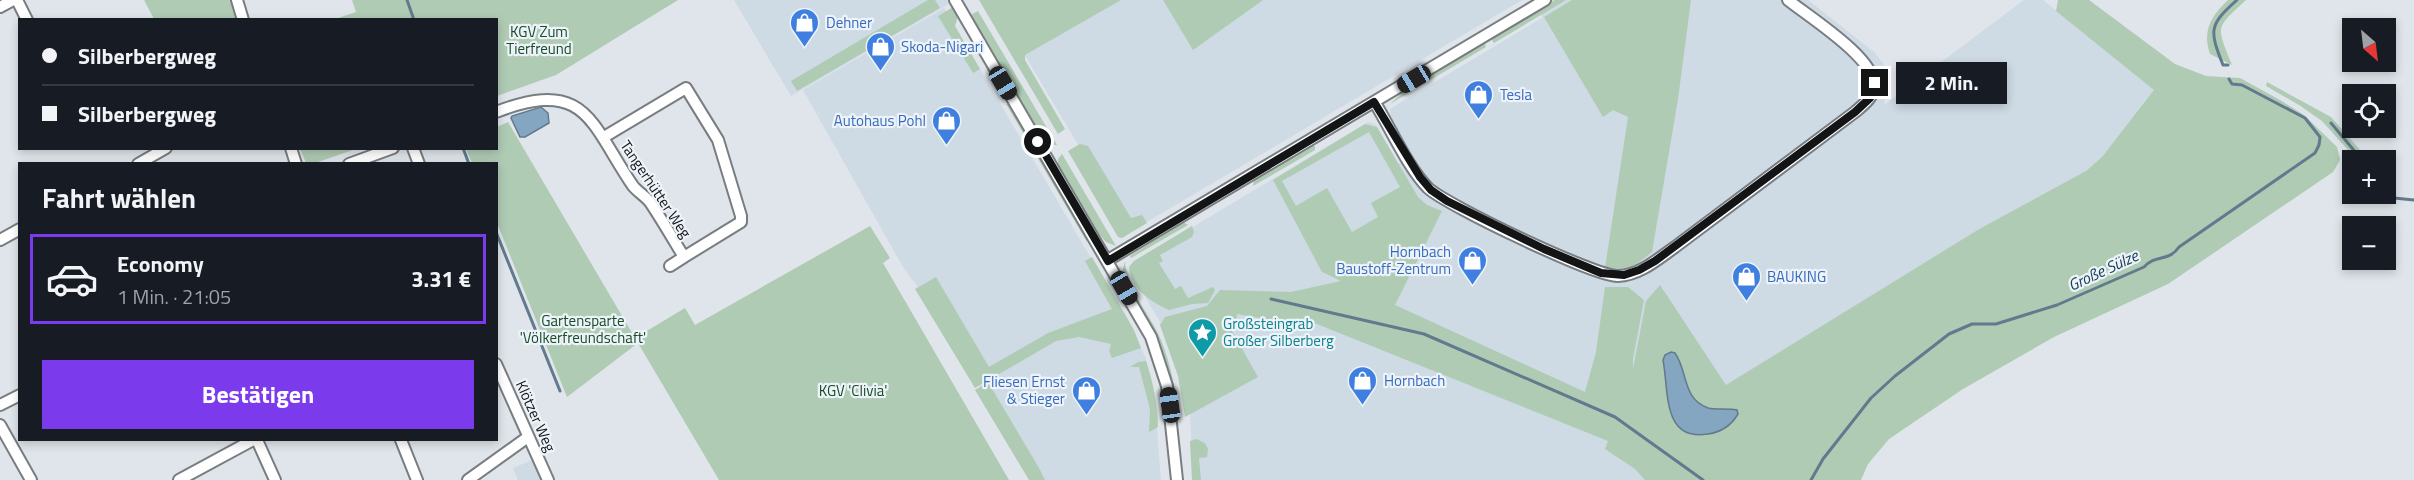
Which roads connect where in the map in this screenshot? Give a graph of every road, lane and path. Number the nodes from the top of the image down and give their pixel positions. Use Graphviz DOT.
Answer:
graph roads {
  1 [pos="15,0"];
  2 [pos="237,0"];
  3 [pos="955,0"];
  4 [pos="1545,0"];
  5 [pos="1788,0"];
  6 [pos="0,7"];
  7 [pos="26,18"];
  8 [pos="242,18"];
  9 [pos="1374,102"];
  10 [pos="498,111"];
  11 [pos="604,137"];
  12 [pos="162,150"];
  13 [pos="388,150"];
  14 [pos="142,162"];
  15 [pos="354,162"];
  16 [pos="18,230"];
  17 [pos="0,240"];
  18 [pos="684,257"];
  19 [pos="1108,261"];
  20 [pos="670,266"];
  21 [pos="498,369"];
  22 [pos="18,396"];
  23 [pos="0,405"];
  24 [pos="1,431"];
  25 [pos="528,438"];
  26 [pos="253,441"];
  27 [pos="256,441"];
  28 [pos="401,441"];
  29 [pos="31,480"];
  30 [pos="178,480"];
  31 [pos="275,480"];
  32 [pos="417,480"];
  33 [pos="468,480"];
  34 [pos="548,480"];
  35 [pos="1177,480"];
  1 -- 6 [label="street"];
  1 -- 7 [label="street"];
  2 -- 8 [label="street"];
  3 -- 19 [label="street"];
  4 -- 9 [label="street"];
  5 -- 9 [label="street"];
  9 -- 19 [label="street"];
  10 -- 11 [label="street, Tangerhütter Weg"];
  11 -- 18 [label="street, Tangerhütter Weg"];
  11 -- 18 [label="street, Tangerhütter Weg"];
  12 -- 14 [label="street"];
  13 -- 15 [label="street"];
  16 -- 17 [label="street"];
  18 -- 20 [label="street, Tangerhütter Weg"];
  19 -- 35 [label="street"];
  21 -- 25 [label="street, Klötzer Weg"];
  22 -- 23 [label="street"];
  24 -- 29 [label="street"];
  25 -- 33 [label="street"];
  25 -- 34 [label="street, Klötzer Weg"];
  26 -- 30 [label="street"];
  27 -- 31 [label="street"];
  28 -- 32 [label="street"];
}
